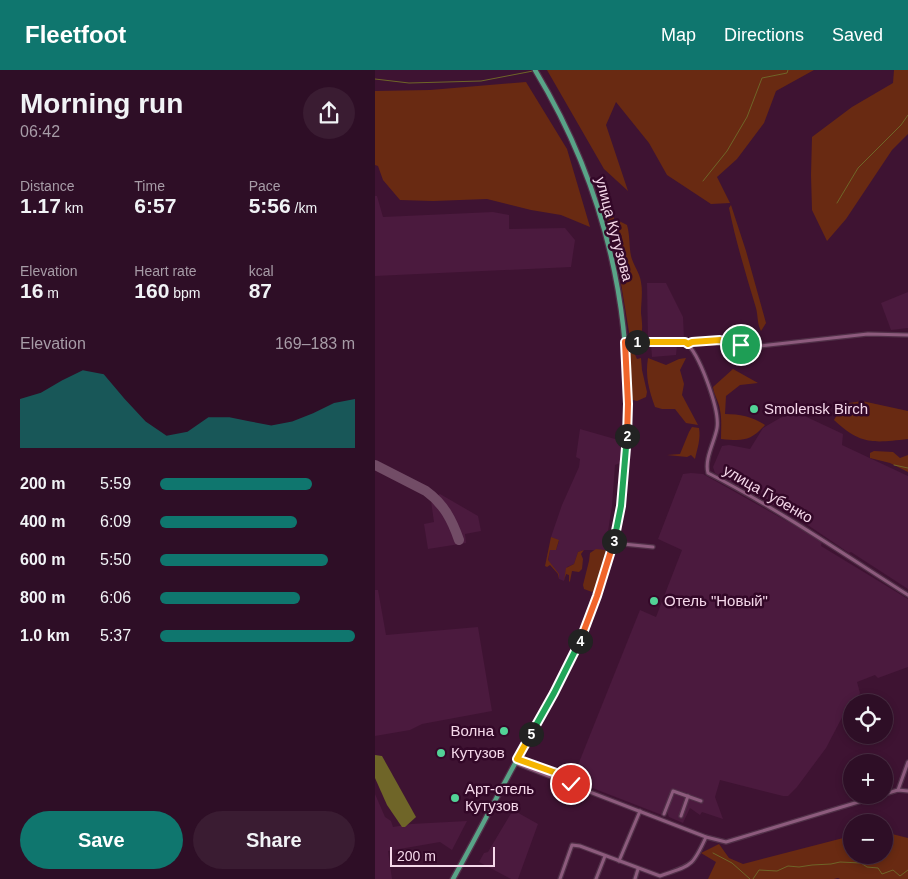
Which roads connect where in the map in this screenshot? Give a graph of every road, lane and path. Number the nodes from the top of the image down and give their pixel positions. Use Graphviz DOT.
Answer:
graph roads {
  1 [pos="535,70"];
  2 [pos="908,335"];
  3 [pos="625,342"];
  4 [pos="688,344"];
  5 [pos="613,542"];
  6 [pos="653,547"];
  7 [pos="908,595"];
  8 [pos="516,761"];
  9 [pos="908,762"];
  10 [pos="898,790"];
  11 [pos="908,791"];
  12 [pos="688,796"];
  13 [pos="701,801"];
  14 [pos="640,811"];
  15 [pos="664,814"];
  16 [pos="681,816"];
  17 [pos="706,837"];
  18 [pos="605,856"];
  19 [pos="619,861"];
  20 [pos="639,869"];
  21 [pos="453,879"];
  22 [pos="560,879"];
  23 [pos="596,879"];
  24 [pos="635,879"];
  1 -- 3 [label="main road, улица Кутузова"];
  2 -- 4 [label="street"];
  3 -- 4 [label="street"];
  3 -- 5 [label="main road, улица Кутузова"];
  4 -- 7 [label="street, улица Губенко"];
  5 -- 6 [label="street"];
  5 -- 8 [label="main road, улица Кутузова"];
  8 -- 14 [label="street"];
  8 -- 21 [label="main road, улица Кутузова"];
  9 -- 10 [label="street"];
  10 -- 11 [label="street"];
  10 -- 17 [label="street"];
  12 -- 13 [label="street"];
  12 -- 15 [label="street"];
  12 -- 16 [label="street"];
  14 -- 17 [label="street"];
  14 -- 19 [label="street"];
  17 -- 20 [label="street"];
  18 -- 19 [label="street"];
  18 -- 22 [label="street"];
  18 -- 23 [label="street"];
  19 -- 20 [label="street"];
  20 -- 24 [label="street"];
}
